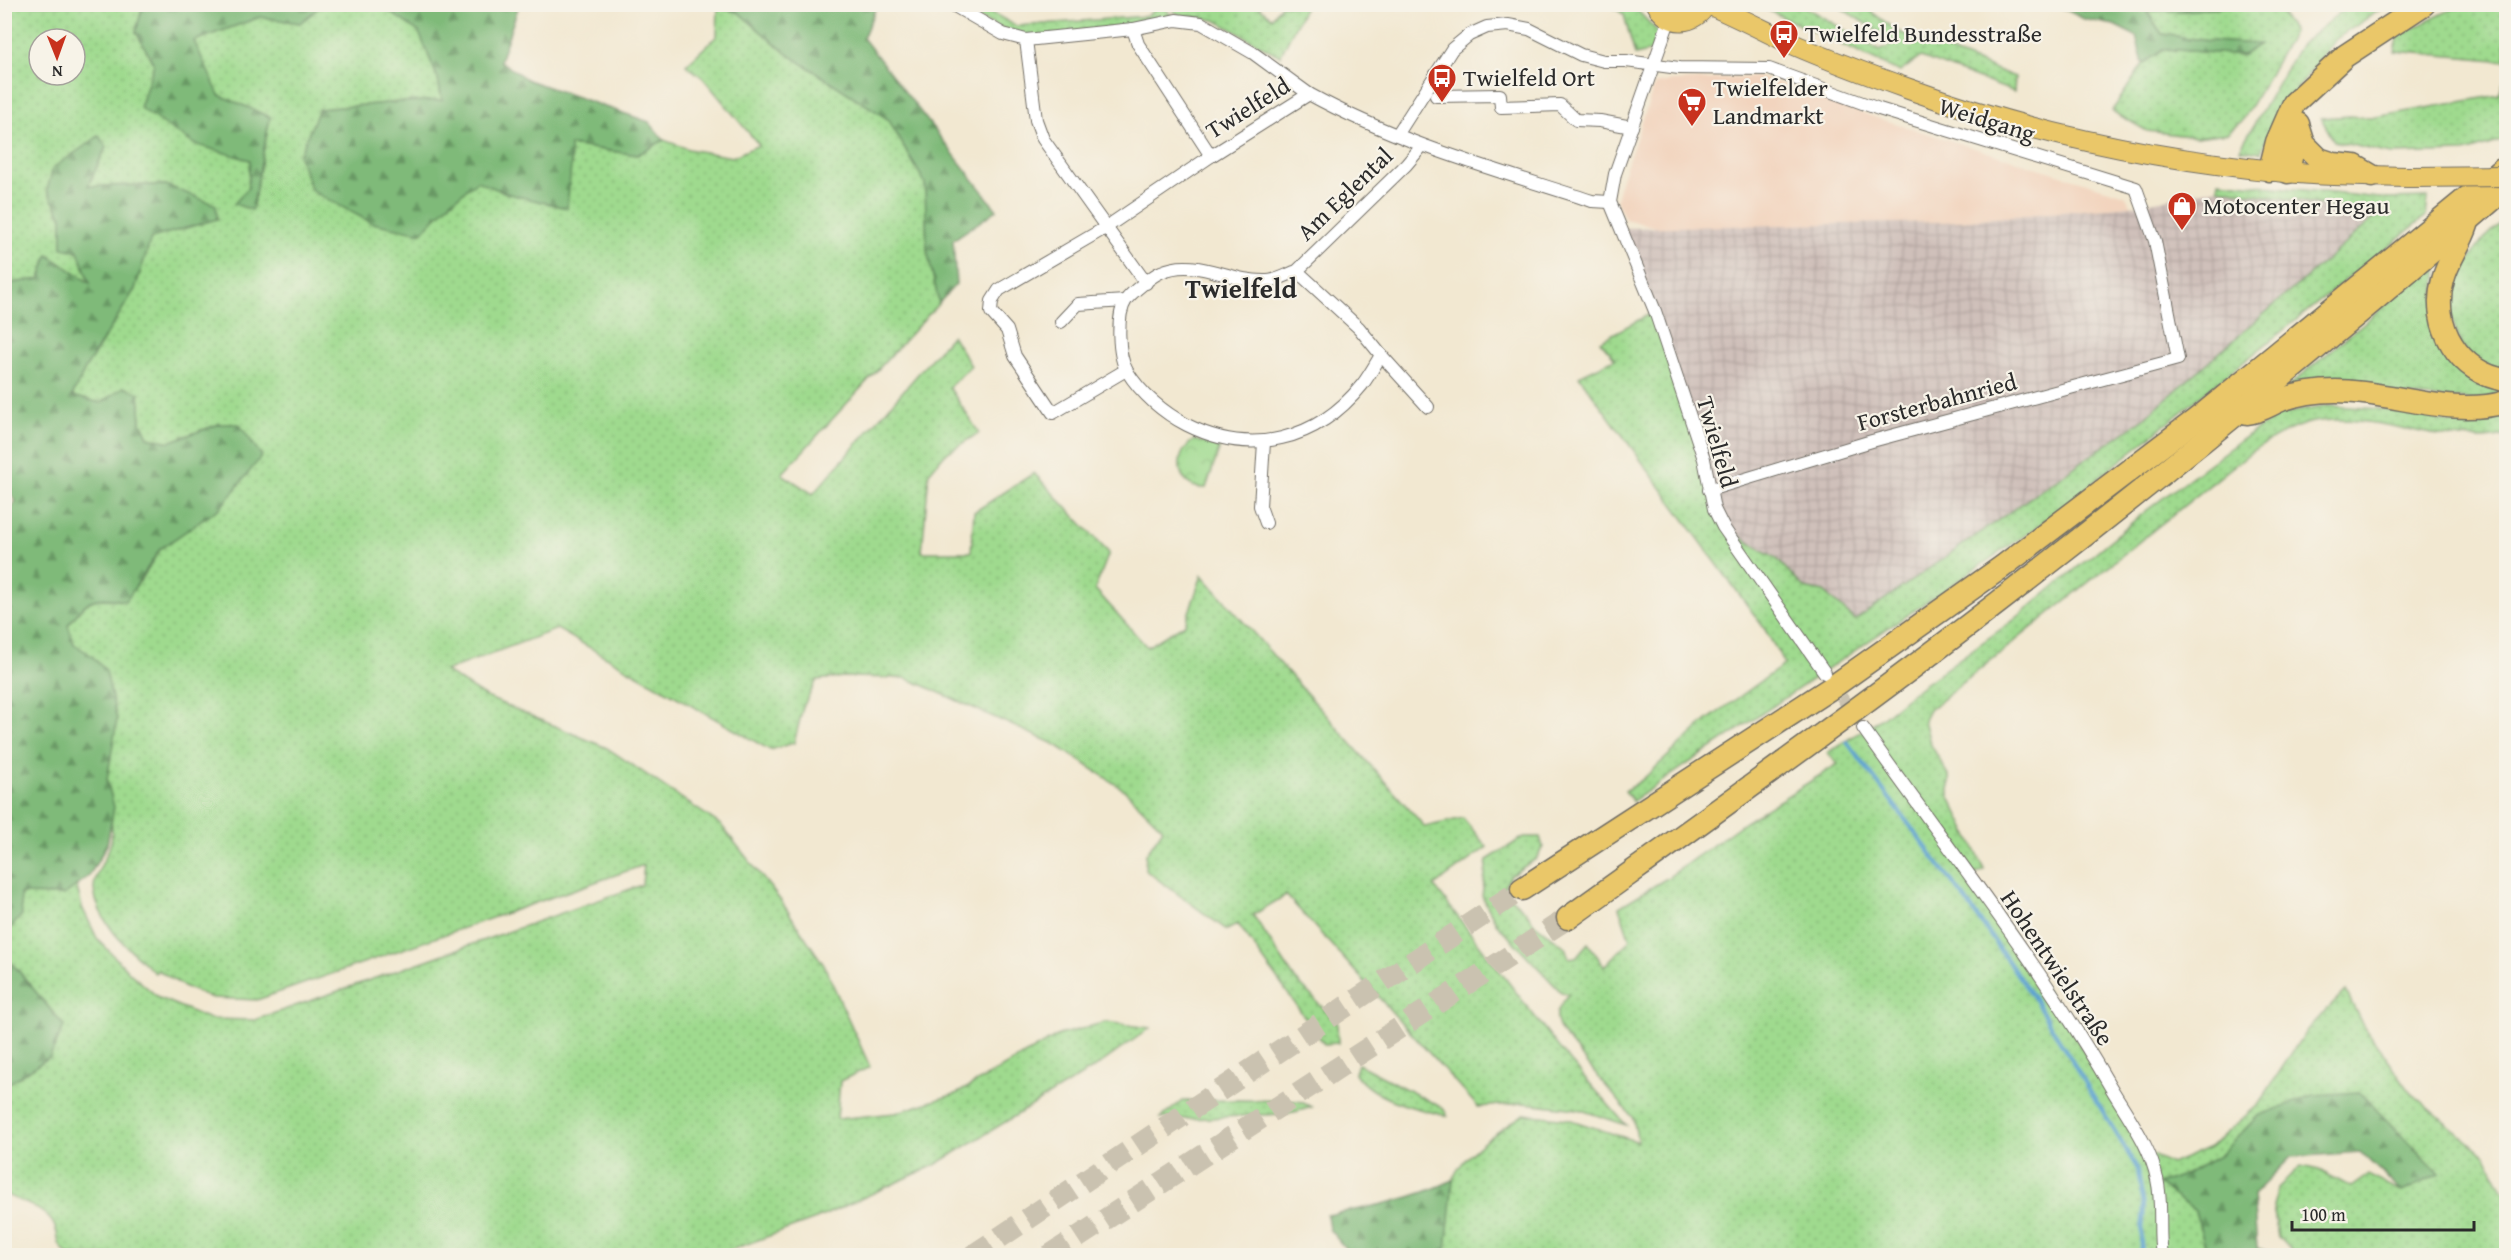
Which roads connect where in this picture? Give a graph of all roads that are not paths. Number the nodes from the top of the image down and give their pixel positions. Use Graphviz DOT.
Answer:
graph roads {
  1 [pos="951,4"];
  2 [pos="1707,4"];
  3 [pos="2424,4"];
  4 [pos="1664,11"];
  5 [pos="1133,29"];
  6 [pos="1026,40"];
  7 [pos="1654,66"];
  8 [pos="2308,91"];
  9 [pos="1310,94"];
  10 [pos="1436,96"];
  11 [pos="2298,125"];
  12 [pos="1632,128"];
  13 [pos="1397,135"];
  14 [pos="1422,146"];
  15 [pos="1211,156"];
  16 [pos="2506,166"];
  17 [pos="2279,171"];
  18 [pos="2372,176"];
  19 [pos="2506,176"];
  20 [pos="2506,188"];
  21 [pos="1610,202"];
  22 [pos="2469,221"];
  23 [pos="1105,228"];
  24 [pos="1297,271"];
  25 [pos="1146,283"];
  26 [pos="1125,301"];
  27 [pos="1061,322"];
  28 [pos="1382,355"];
  29 [pos="2178,359"];
  30 [pos="1126,370"];
  31 [pos="2506,381"];
  32 [pos="2506,402"];
  33 [pos="1428,407"];
  34 [pos="2236,415"];
  35 [pos="1264,442"];
  36 [pos="1709,490"];
  37 [pos="1266,523"];
  38 [pos="1825,673"];
  39 [pos="1863,728"];
  40 [pos="1522,889"];
  41 [pos="1568,918"];
  42 [pos="2162,1256"];
  1 -- 6 [label="street"];
  2 -- 4 [label="main road"];
  2 -- 17 [label="main road"];
  3 -- 8 [label="highway"];
  4 -- 7 [label="street"];
  5 -- 6 [label="street"];
  5 -- 9 [label="street"];
  5 -- 15 [label="street"];
  6 -- 23 [label="street"];
  7 -- 12 [label="street"];
  7 -- 13 [label="street, Am Eglental"];
  7 -- 29 [label="street, Weidgang"];
  8 -- 11 [label="highway"];
  8 -- 17 [label="highway"];
  9 -- 13 [label="street, Twielfeld"];
  9 -- 15 [label="street, Twielfeld"];
  10 -- 12 [label="street"];
  11 -- 17 [label="highway"];
  11 -- 18 [label="highway"];
  12 -- 21 [label="street"];
  13 -- 14 [label="street, Twielfeld"];
  14 -- 21 [label="street, Twielfeld"];
  14 -- 24 [label="street, Am Eglental"];
  15 -- 23 [label="street, Twielfeld"];
  16 -- 40 [label="highway"];
  17 -- 18 [label="main road"];
  18 -- 19 [label="main road, bridge"];
  20 -- 22 [label="highway"];
  21 -- 36 [label="street, Twielfeld"];
  22 -- 31 [label="highway"];
  22 -- 34 [label="highway"];
  23 -- 25 [label="street"];
  23 -- 30 [label="street, Twielfeld"];
  24 -- 25 [label="street, Am Eglental"];
  24 -- 28 [label="street, Am Eglental"];
  25 -- 26 [label="street, Am Eglental"];
  26 -- 27 [label="street"];
  26 -- 30 [label="street"];
  28 -- 33 [label="street, Am Eglental"];
  28 -- 35 [label="street"];
  29 -- 36 [label="street, Forsterbahnried"];
  30 -- 35 [label="street"];
  32 -- 34 [label="highway"];
  34 -- 41 [label="highway"];
  35 -- 37 [label="street"];
  36 -- 38 [label="street, Twielfeld"];
  39 -- 42 [label="street, Hohentwielstraße"];
}
